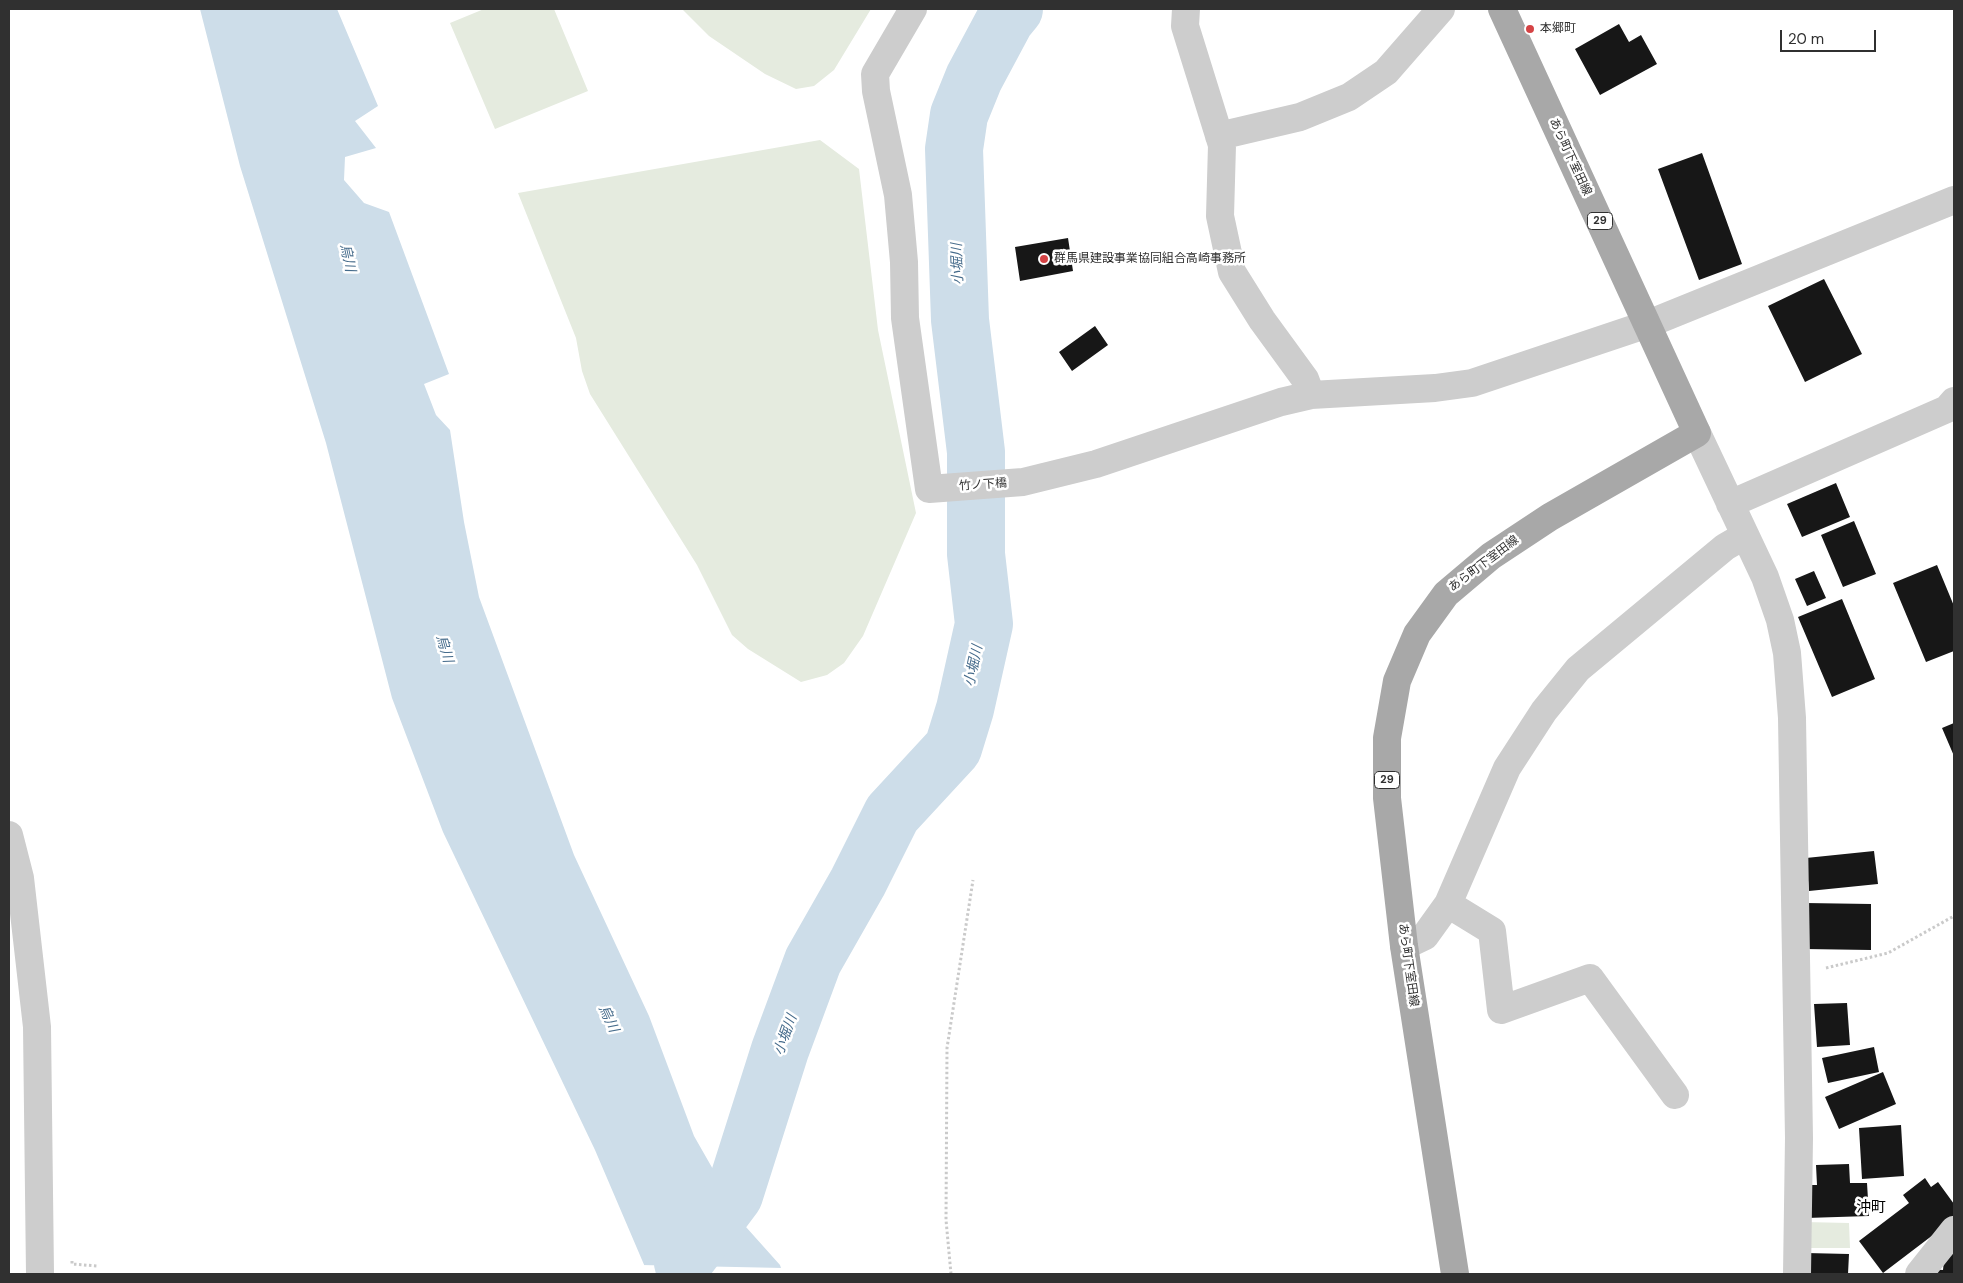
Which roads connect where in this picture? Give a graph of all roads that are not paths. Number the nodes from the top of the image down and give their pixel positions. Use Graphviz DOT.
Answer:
graph roads {
  1 [pos="913,9"];
  2 [pos="1186,9"];
  3 [pos="1441,9"];
  4 [pos="1502,9"];
  5 [pos="1219,136"];
  6 [pos="1954,200"];
  7 [pos="1648,324"];
  8 [pos="1311,395"];
  9 [pos="1954,401"];
  10 [pos="1697,433"];
  11 [pos="1730,504"];
  12 [pos="1744,536"];
  13 [pos="9,836"];
  14 [pos="1448,904"];
  15 [pos="1404,946"];
  16 [pos="1675,1095"];
  17 [pos="1954,1230"];
  18 [pos="40,1274"];
  19 [pos="1455,1274"];
  20 [pos="1797,1274"];
  21 [pos="1919,1274"];
  1 -- 8 [label="street, 竹ノ下橋"];
  2 -- 5 [label="street"];
  3 -- 5 [label="street"];
  4 -- 7 [label="main road, あら町下室田線 / 29"];
  5 -- 8 [label="street"];
  6 -- 7 [label="street, 竹ノ下橋"];
  7 -- 8 [label="street, 竹ノ下橋"];
  7 -- 10 [label="main road, あら町下室田線 / 29"];
  9 -- 11 [label="street"];
  10 -- 11 [label="street"];
  10 -- 15 [label="main road, あら町下室田線 / 29"];
  11 -- 12 [label="street"];
  12 -- 14 [label="street"];
  12 -- 20 [label="street"];
  13 -- 18 [label="street"];
  14 -- 15 [label="street"];
  14 -- 16 [label="street"];
  15 -- 19 [label="main road, あら町下室田線 / 29"];
  17 -- 21 [label="street"];
}
